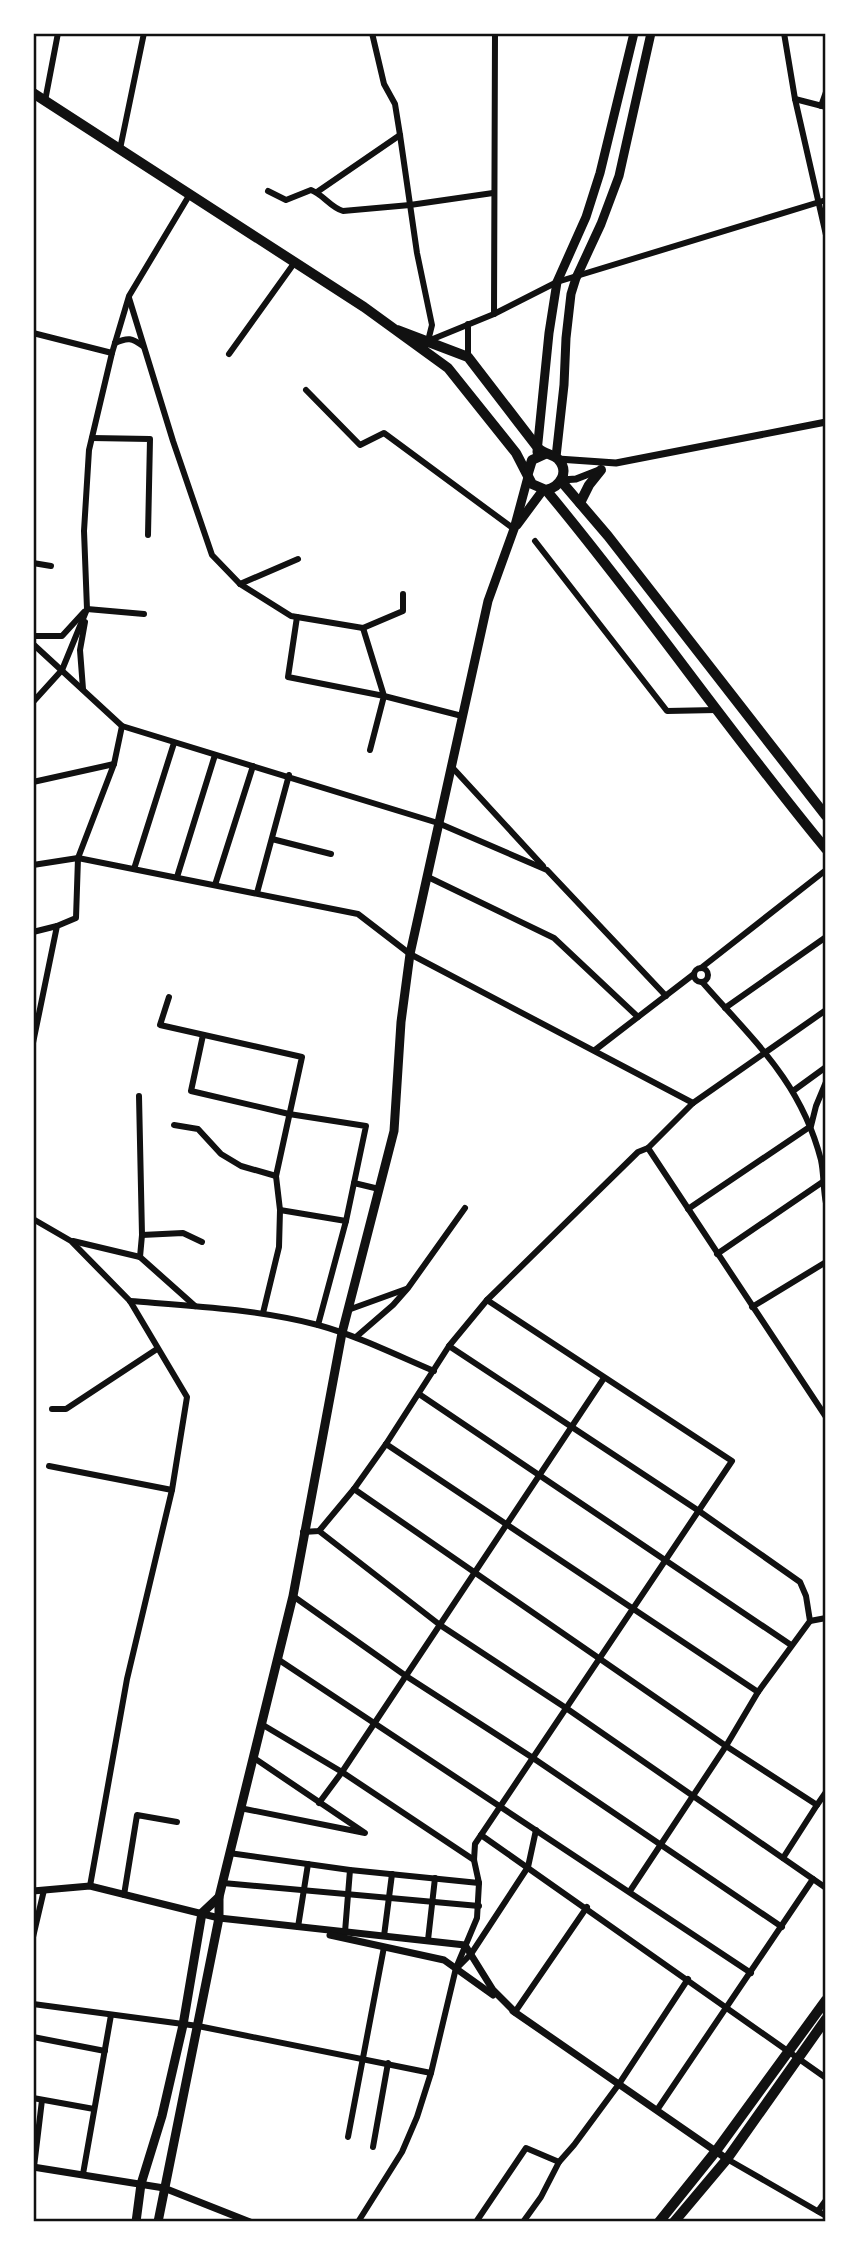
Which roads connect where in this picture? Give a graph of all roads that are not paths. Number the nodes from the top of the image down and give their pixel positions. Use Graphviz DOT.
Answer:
graph roads {
  1 [pos="58,33"];
  2 [pos="144,33"];
  3 [pos="372,33"];
  4 [pos="495,33"];
  5 [pos="634,33"];
  6 [pos="651,33"];
  7 [pos="784,33"];
  8 [pos="826,92"];
  9 [pos="33,93"];
  10 [pos="795,99"];
  11 [pos="45,101"];
  12 [pos="823,107"];
  13 [pos="400,135"];
  14 [pos="120,149"];
  15 [pos="268,191"];
  16 [pos="317,192"];
  17 [pos="493,193"];
  18 [pos="190,194"];
  19 [pos="822,201"];
  20 [pos="410,205"];
  21 [pos="826,235"];
  22 [pos="295,262"];
  23 [pos="576,278"];
  24 [pos="557,282"];
  25 [pos="129,296"];
  26 [pos="494,314"];
  27 [pos="468,324"];
  28 [pos="397,330"];
  29 [pos="33,333"];
  30 [pos="428,341"];
  31 [pos="115,343"];
  32 [pos="144,347"];
  33 [pos="112,353"];
  34 [pos="229,354"];
  35 [pos="468,357"];
  36 [pos="306,390"];
  37 [pos="826,422"];
  38 [pos="92,438"];
  39 [pos="540,453"];
  40 [pos="556,458"];
  41 [pos="616,463"];
  42 [pos="601,470"];
  43 [pos="528,475"];
  44 [pos="561,480"];
  45 [pos="545,490"];
  46 [pos="580,503"];
  47 [pos="514,529"];
  48 [pos="148,535"];
  49 [pos="535,541"];
  50 [pos="298,559"];
  51 [pos="33,563"];
  52 [pos="51,566"];
  53 [pos="240,584"];
  54 [pos="403,594"];
  55 [pos="87,609"];
  56 [pos="144,614"];
  57 [pos="296,617"];
  58 [pos="363,628"];
  59 [pos="33,636"];
  60 [pos="33,644"];
  61 [pos="62,670"];
  62 [pos="83,690"];
  63 [pos="384,696"];
  64 [pos="33,702"];
  65 [pos="716,710"];
  66 [pos="462,716"];
  67 [pos="122,726"];
  68 [pos="174,743"];
  69 [pos="370,750"];
  70 [pos="215,755"];
  71 [pos="114,764"];
  72 [pos="253,766"];
  73 [pos="451,766"];
  74 [pos="289,775"];
  75 [pos="33,782"];
  76 [pos="826,816"];
  77 [pos="438,823"];
  78 [pos="272,839"];
  79 [pos="826,849"];
  80 [pos="331,855"];
  81 [pos="78,858"];
  82 [pos="33,864"];
  83 [pos="134,869"];
  84 [pos="547,870"];
  85 [pos="826,870"];
  86 [pos="177,877"];
  87 [pos="428,877"];
  88 [pos="215,885"];
  89 [pos="257,893"];
  90 [pos="57,926"];
  91 [pos="33,932"];
  92 [pos="826,937"];
  93 [pos="410,954"];
  94 [pos="701,968"];
  95 [pos="694,974"];
  96 [pos="703,983"];
  97 [pos="666,996"];
  98 [pos="169,997"];
  99 [pos="725,1008"];
  100 [pos="826,1010"];
  101 [pos="638,1017"];
  102 [pos="203,1035"];
  103 [pos="33,1043"];
  104 [pos="595,1050"];
  105 [pos="766,1052"];
  106 [pos="826,1067"];
  107 [pos="826,1082"];
  108 [pos="793,1090"];
  109 [pos="139,1096"];
  110 [pos="693,1103"];
  111 [pos="289,1114"];
  112 [pos="174,1125"];
  113 [pos="811,1126"];
  114 [pos="648,1148"];
  115 [pos="276,1176"];
  116 [pos="824,1181"];
  117 [pos="354,1183"];
  118 [pos="379,1189"];
  119 [pos="826,1203"];
  120 [pos="466,1208"];
  121 [pos="688,1209"];
  122 [pos="280,1210"];
  123 [pos="33,1219"];
  124 [pos="346,1221"];
  125 [pos="142,1234"];
  126 [pos="71,1241"];
  127 [pos="202,1242"];
  128 [pos="717,1254"];
  129 [pos="140,1257"];
  130 [pos="826,1262"];
  131 [pos="408,1288"];
  132 [pos="487,1300"];
  133 [pos="130,1301"];
  134 [pos="195,1306"];
  135 [pos="752,1307"];
  136 [pos="348,1310"];
  137 [pos="262,1313"];
  138 [pos="318,1325"];
  139 [pos="342,1333"];
  140 [pos="356,1337"];
  141 [pos="449,1346"];
  142 [pos="157,1349"];
  143 [pos="434,1371"];
  144 [pos="604,1378"];
  145 [pos="419,1394"];
  146 [pos="52,1409"];
  147 [pos="825,1415"];
  148 [pos="571,1427"];
  149 [pos="386,1444"];
  150 [pos="49,1466"];
  151 [pos="539,1476"];
  152 [pos="354,1489"];
  153 [pos="172,1490"];
  154 [pos="699,1511"];
  155 [pos="507,1523"];
  156 [pos="319,1531"];
  157 [pos="303,1532"];
  158 [pos="666,1560"];
  159 [pos="475,1572"];
  160 [pos="293,1596"];
  161 [pos="634,1608"];
  162 [pos="826,1618"];
  163 [pos="810,1621"];
  164 [pos="439,1625"];
  165 [pos="791,1645"];
  166 [pos="600,1658"];
  167 [pos="279,1660"];
  168 [pos="406,1676"];
  169 [pos="758,1692"];
  170 [pos="566,1708"];
  171 [pos="375,1722"];
  172 [pos="263,1725"];
  173 [pos="726,1746"];
  174 [pos="254,1758"];
  175 [pos="533,1758"];
  176 [pos="341,1772"];
  177 [pos="826,1792"];
  178 [pos="694,1796"];
  179 [pos="319,1803"];
  180 [pos="817,1805"];
  181 [pos="500,1807"];
  182 [pos="240,1808"];
  183 [pos="177,1822"];
  184 [pos="536,1830"];
  185 [pos="481,1835"];
  186 [pos="661,1844"];
  187 [pos="229,1853"];
  188 [pos="783,1858"];
  189 [pos="474,1860"];
  190 [pos="308,1864"];
  191 [pos="528,1867"];
  192 [pos="350,1870"];
  193 [pos="392,1874"];
  194 [pos="435,1878"];
  195 [pos="813,1879"];
  196 [pos="223,1883"];
  197 [pos="479,1883"];
  198 [pos="90,1886"];
  199 [pos="826,1888"];
  200 [pos="44,1890"];
  201 [pos="304,1890"];
  202 [pos="33,1891"];
  203 [pos="630,1891"];
  204 [pos="348,1894"];
  205 [pos="124,1895"];
  206 [pos="219,1897"];
  207 [pos="390,1898"];
  208 [pos="433,1902"];
  209 [pos="479,1906"];
  210 [pos="587,1907"];
  211 [pos="202,1913"];
  212 [pos="219,1918"];
  213 [pos="298,1927"];
  214 [pos="782,1927"];
  215 [pos="345,1932"];
  216 [pos="384,1936"];
  217 [pos="33,1937"];
  218 [pos="428,1940"];
  219 [pos="465,1945"];
  220 [pos="384,1947"];
  221 [pos="471,1954"];
  222 [pos="456,1968"];
  223 [pos="751,1973"];
  224 [pos="688,1979"];
  225 [pos="826,2000"];
  226 [pos="33,2004"];
  227 [pos="728,2007"];
  228 [pos="515,2012"];
  229 [pos="111,2015"];
  230 [pos="826,2020"];
  231 [pos="183,2025"];
  232 [pos="198,2026"];
  233 [pos="33,2037"];
  234 [pos="105,2050"];
  235 [pos="793,2055"];
  236 [pos="365,2059"];
  237 [pos="388,2063"];
  238 [pos="431,2073"];
  239 [pos="826,2078"];
  240 [pos="619,2084"];
  241 [pos="33,2098"];
  242 [pos="42,2100"];
  243 [pos="94,2109"];
  244 [pos="657,2110"];
  245 [pos="348,2137"];
  246 [pos="373,2147"];
  247 [pos="716,2151"];
  248 [pos="727,2159"];
  249 [pos="559,2162"];
  250 [pos="34,2167"];
  251 [pos="83,2174"];
  252 [pos="141,2183"];
  253 [pos="164,2188"];
  254 [pos="826,2200"];
  255 [pos="818,2211"];
  256 [pos="826,2216"];
  257 [pos="136,2222"];
  258 [pos="158,2222"];
  259 [pos="250,2222"];
  260 [pos="358,2222"];
  261 [pos="476,2222"];
  262 [pos="523,2222"];
  263 [pos="659,2222"];
  264 [pos="674,2222"];
  1 -- 11 [label="street"];
  2 -- 14 [label="street"];
  3 -- 13 [label="street"];
  4 -- 17 [label="street"];
  5 -- 24 [label="main road"];
  6 -- 23 [label="main road"];
  7 -- 10 [label="street"];
  8 -- 12 [label="street"];
  9 -- 11 [label="main road"];
  10 -- 12 [label="street"];
  10 -- 19 [label="street"];
  11 -- 14 [label="main road"];
  13 -- 16 [label="street"];
  13 -- 20 [label="street"];
  14 -- 18 [label="main road"];
  15 -- 16 [label="street"];
  16 -- 20 [label="street"];
  17 -- 20 [label="street"];
  17 -- 26 [label="street"];
  18 -- 22 [label="main road"];
  18 -- 25 [label="street"];
  19 -- 21 [label="street"];
  19 -- 23 [label="street"];
  20 -- 30 [label="street"];
  22 -- 28 [label="main road"];
  22 -- 34 [label="street"];
  23 -- 24 [label="street"];
  23 -- 40 [label="main road"];
  24 -- 26 [label="street"];
  24 -- 39 [label="main road"];
  25 -- 31 [label="street"];
  25 -- 32 [label="street"];
  26 -- 27 [label="street"];
  27 -- 30 [label="street"];
  27 -- 35 [label="street"];
  28 -- 30 [label="main road"];
  28 -- 43 [label="main road"];
  29 -- 33 [label="street"];
  30 -- 35 [label="main road"];
  31 -- 32 [label="street"];
  31 -- 33 [label="street"];
  32 -- 53 [label="street"];
  33 -- 38 [label="street"];
  35 -- 39 [label="main road"];
  36 -- 47 [label="street"];
  37 -- 41 [label="street"];
  38 -- 48 [label="street"];
  38 -- 55 [label="street"];
  39 -- 40 [label="main road"];
  39 -- 43 [label="main road"];
  40 -- 41 [label="street"];
  40 -- 44 [label="main road"];
  41 -- 42 [label="street"];
  42 -- 44 [label="street"];
  42 -- 46 [label="main road"];
  43 -- 45 [label="main road"];
  43 -- 47 [label="main road"];
  44 -- 45 [label="main road"];
  44 -- 46 [label="main road"];
  45 -- 47 [label="main road"];
  45 -- 65 [label="main road"];
  46 -- 76 [label="main road"];
  47 -- 66 [label="main road"];
  49 -- 65 [label="street"];
  50 -- 53 [label="street"];
  51 -- 52 [label="street"];
  53 -- 57 [label="street"];
  54 -- 58 [label="street"];
  55 -- 56 [label="street"];
  55 -- 59 [label="street"];
  55 -- 61 [label="street"];
  55 -- 62 [label="street"];
  57 -- 58 [label="street"];
  57 -- 63 [label="street"];
  58 -- 63 [label="street"];
  60 -- 61 [label="street"];
  61 -- 62 [label="street"];
  61 -- 64 [label="street"];
  62 -- 67 [label="street"];
  63 -- 66 [label="street"];
  63 -- 69 [label="street"];
  65 -- 79 [label="main road"];
  66 -- 73 [label="main road"];
  67 -- 68 [label="street"];
  67 -- 71 [label="street"];
  68 -- 70 [label="street"];
  68 -- 83 [label="street"];
  70 -- 72 [label="street"];
  70 -- 86 [label="street"];
  71 -- 75 [label="street"];
  71 -- 81 [label="street"];
  72 -- 74 [label="street"];
  72 -- 88 [label="street"];
  73 -- 77 [label="main road"];
  73 -- 84 [label="street"];
  74 -- 77 [label="street"];
  74 -- 78 [label="street"];
  77 -- 84 [label="street"];
  77 -- 87 [label="main road"];
  78 -- 80 [label="street"];
  78 -- 89 [label="street"];
  81 -- 82 [label="street"];
  81 -- 83 [label="street"];
  81 -- 90 [label="street"];
  83 -- 86 [label="street"];
  84 -- 97 [label="street"];
  85 -- 94 [label="street"];
  86 -- 88 [label="street"];
  87 -- 93 [label="main road"];
  87 -- 101 [label="street"];
  88 -- 89 [label="street"];
  89 -- 93 [label="street"];
  90 -- 91 [label="street"];
  90 -- 103 [label="street"];
  92 -- 99 [label="street"];
  93 -- 104 [label="street"];
  93 -- 118 [label="main road"];
  94 -- 95 [label="street"];
  94 -- 96 [label="street"];
  95 -- 96 [label="street"];
  95 -- 97 [label="street"];
  96 -- 99 [label="street"];
  97 -- 101 [label="street"];
  98 -- 102 [label="street"];
  99 -- 105 [label="street"];
  100 -- 105 [label="street"];
  101 -- 104 [label="street"];
  102 -- 111 [label="street"];
  102 -- 111 [label="street"];
  104 -- 110 [label="street"];
  105 -- 108 [label="street"];
  105 -- 110 [label="street"];
  106 -- 108 [label="street"];
  107 -- 113 [label="street"];
  108 -- 113 [label="street"];
  109 -- 125 [label="street"];
  110 -- 114 [label="street"];
  111 -- 115 [label="street"];
  111 -- 117 [label="street"];
  112 -- 115 [label="street"];
  113 -- 116 [label="street"];
  113 -- 121 [label="street"];
  114 -- 121 [label="street"];
  114 -- 132 [label="street"];
  115 -- 122 [label="street"];
  116 -- 119 [label="street"];
  116 -- 128 [label="street"];
  117 -- 118 [label="street"];
  117 -- 124 [label="street"];
  118 -- 136 [label="main road"];
  120 -- 131 [label="street"];
  121 -- 128 [label="street"];
  122 -- 124 [label="street"];
  122 -- 137 [label="street"];
  123 -- 126 [label="street"];
  124 -- 138 [label="street"];
  125 -- 127 [label="street"];
  125 -- 129 [label="street"];
  126 -- 129 [label="street"];
  126 -- 133 [label="street"];
  128 -- 135 [label="street"];
  129 -- 134 [label="street"];
  130 -- 135 [label="street"];
  131 -- 136 [label="street"];
  131 -- 140 [label="street"];
  132 -- 141 [label="street"];
  132 -- 144 [label="street"];
  133 -- 134 [label="street"];
  133 -- 142 [label="street"];
  134 -- 137 [label="street"];
  135 -- 147 [label="street"];
  136 -- 139 [label="main road"];
  137 -- 138 [label="street"];
  138 -- 139 [label="street"];
  139 -- 140 [label="street"];
  139 -- 157 [label="main road"];
  140 -- 143 [label="street"];
  141 -- 143 [label="street"];
  141 -- 148 [label="street"];
  142 -- 146 [label="street"];
  142 -- 153 [label="street"];
  143 -- 145 [label="street"];
  144 -- 148 [label="street"];
  144 -- 154 [label="street"];
  145 -- 149 [label="street"];
  145 -- 151 [label="street"];
  148 -- 151 [label="street"];
  148 -- 154 [label="street"];
  149 -- 152 [label="street"];
  149 -- 155 [label="street"];
  150 -- 153 [label="street"];
  151 -- 155 [label="street"];
  151 -- 158 [label="street"];
  152 -- 156 [label="street"];
  152 -- 159 [label="street"];
  153 -- 198 [label="street"];
  154 -- 158 [label="street"];
  154 -- 163 [label="street"];
  155 -- 159 [label="street"];
  155 -- 161 [label="street"];
  156 -- 157 [label="street"];
  156 -- 164 [label="street"];
  157 -- 160 [label="main road"];
  158 -- 161 [label="street"];
  158 -- 165 [label="street"];
  159 -- 164 [label="street"];
  159 -- 166 [label="street"];
  160 -- 167 [label="main road"];
  160 -- 168 [label="street"];
  161 -- 166 [label="street"];
  161 -- 169 [label="street"];
  162 -- 163 [label="street"];
  163 -- 165 [label="street"];
  164 -- 168 [label="street"];
  164 -- 170 [label="street"];
  165 -- 169 [label="street"];
  166 -- 170 [label="street"];
  166 -- 173 [label="street"];
  167 -- 171 [label="street"];
  167 -- 172 [label="main road"];
  168 -- 171 [label="street"];
  168 -- 175 [label="street"];
  169 -- 173 [label="street"];
  170 -- 175 [label="street"];
  170 -- 178 [label="street"];
  171 -- 176 [label="street"];
  171 -- 181 [label="street"];
  172 -- 174 [label="main road"];
  172 -- 176 [label="street"];
  173 -- 178 [label="street"];
  173 -- 180 [label="street"];
  174 -- 179 [label="street"];
  174 -- 182 [label="main road"];
  175 -- 181 [label="street"];
  175 -- 186 [label="street"];
  176 -- 179 [label="street"];
  176 -- 189 [label="street"];
  177 -- 180 [label="street"];
  178 -- 186 [label="street"];
  178 -- 188 [label="street"];
  179 -- 182 [label="street"];
  180 -- 188 [label="street"];
  181 -- 184 [label="street"];
  181 -- 185 [label="street"];
  182 -- 187 [label="main road"];
  183 -- 205 [label="street"];
  184 -- 191 [label="street"];
  184 -- 203 [label="street"];
  185 -- 189 [label="street"];
  185 -- 191 [label="street"];
  186 -- 203 [label="street"];
  186 -- 214 [label="street"];
  187 -- 190 [label="street"];
  187 -- 196 [label="main road"];
  188 -- 195 [label="street"];
  189 -- 197 [label="street"];
  190 -- 192 [label="street"];
  190 -- 201 [label="street"];
  191 -- 210 [label="street"];
  191 -- 221 [label="street"];
  192 -- 193 [label="street"];
  192 -- 204 [label="street"];
  193 -- 194 [label="street"];
  193 -- 207 [label="street"];
  194 -- 197 [label="street"];
  194 -- 208 [label="street"];
  195 -- 199 [label="street"];
  195 -- 214 [label="street"];
  196 -- 201 [label="street"];
  196 -- 206 [label="main road"];
  197 -- 209 [label="street"];
  198 -- 200 [label="street"];
  198 -- 205 [label="street"];
  200 -- 202 [label="street"];
  200 -- 217 [label="street"];
  201 -- 204 [label="street"];
  201 -- 213 [label="street"];
  203 -- 223 [label="street"];
  204 -- 207 [label="street"];
  204 -- 215 [label="street"];
  205 -- 211 [label="street"];
  206 -- 211 [label="main road"];
  206 -- 212 [label="main road"];
  207 -- 208 [label="street"];
  207 -- 216 [label="street"];
  208 -- 209 [label="street"];
  208 -- 218 [label="street"];
  209 -- 219 [label="street"];
  210 -- 224 [label="street"];
  210 -- 228 [label="street"];
  211 -- 212 [label="street"];
  211 -- 231 [label="main road"];
  212 -- 213 [label="street"];
  212 -- 232 [label="main road"];
  213 -- 215 [label="street"];
  213 -- 220 [label="street"];
  214 -- 223 [label="street"];
  215 -- 216 [label="street"];
  216 -- 218 [label="street"];
  218 -- 219 [label="street"];
  219 -- 221 [label="street"];
  219 -- 222 [label="street"];
  220 -- 222 [label="street"];
  220 -- 236 [label="street"];
  221 -- 222 [label="street"];
  221 -- 228 [label="street"];
  222 -- 228 [label="street"];
  222 -- 238 [label="street"];
  223 -- 227 [label="street"];
  224 -- 227 [label="street"];
  224 -- 240 [label="street"];
  225 -- 235 [label="main road"];
  226 -- 229 [label="street"];
  227 -- 235 [label="street"];
  227 -- 244 [label="street"];
  228 -- 240 [label="street"];
  229 -- 231 [label="street"];
  229 -- 234 [label="street"];
  230 -- 235 [label="main road"];
  231 -- 232 [label="street"];
  231 -- 252 [label="main road"];
  232 -- 236 [label="street"];
  232 -- 253 [label="main road"];
  233 -- 234 [label="street"];
  234 -- 243 [label="street"];
  235 -- 239 [label="street"];
  235 -- 247 [label="main road"];
  235 -- 248 [label="main road"];
  236 -- 237 [label="street"];
  236 -- 245 [label="street"];
  237 -- 238 [label="street"];
  237 -- 246 [label="street"];
  238 -- 260 [label="street"];
  240 -- 244 [label="street"];
  240 -- 249 [label="street"];
  241 -- 242 [label="street"];
  242 -- 243 [label="street"];
  242 -- 250 [label="street"];
  243 -- 251 [label="street"];
  244 -- 247 [label="street"];
  247 -- 248 [label="street"];
  247 -- 263 [label="main road"];
  248 -- 255 [label="street"];
  248 -- 264 [label="main road"];
  249 -- 261 [label="street"];
  249 -- 262 [label="street"];
  250 -- 251 [label="street"];
  251 -- 252 [label="street"];
  252 -- 253 [label="street"];
  252 -- 257 [label="main road"];
  253 -- 258 [label="main road"];
  253 -- 259 [label="street"];
  254 -- 255 [label="street"];
  255 -- 256 [label="street"];
}
